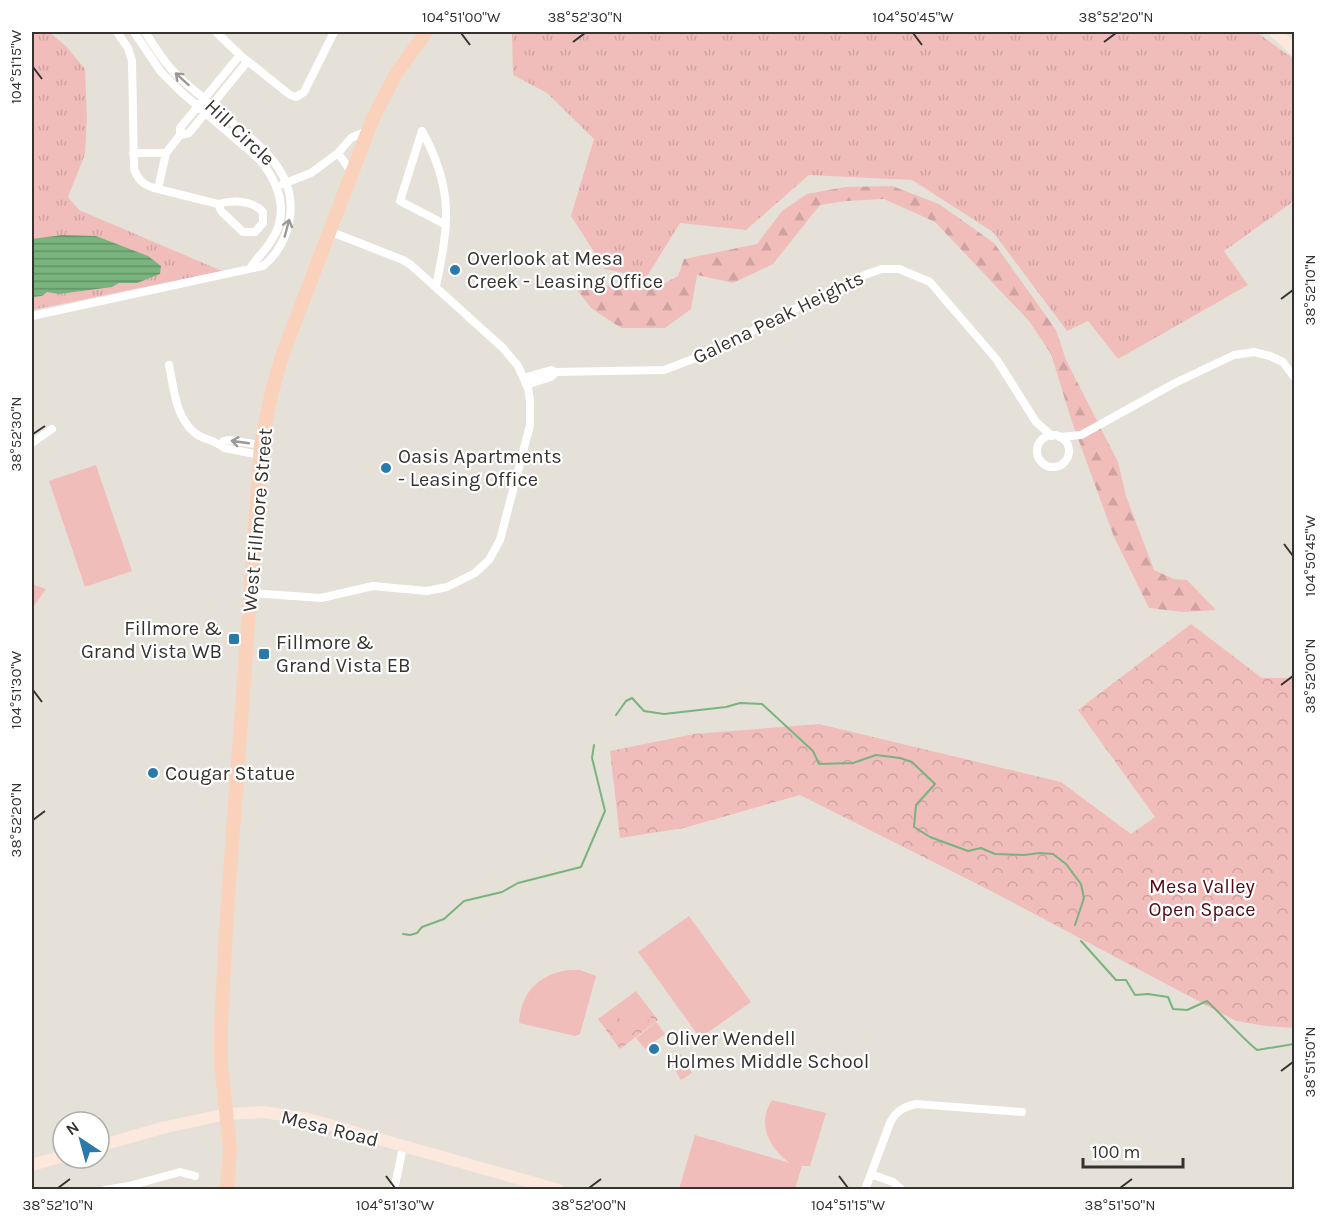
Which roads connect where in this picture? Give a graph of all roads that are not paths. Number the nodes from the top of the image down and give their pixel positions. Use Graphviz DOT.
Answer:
graph roads {
  1 [pos="117,32"];
  2 [pos="134,32"];
  3 [pos="145,32"];
  4 [pos="216,32"];
  5 [pos="334,32"];
  6 [pos="426,32"];
  7 [pos="1275,32"];
  8 [pos="1294,49"];
  9 [pos="240,55"];
  10 [pos="247,62"];
  11 [pos="201,102"];
  12 [pos="209,109"];
  13 [pos="369,130"];
  14 [pos="180,135"];
  15 [pos="133,153"];
  16 [pos="166,153"];
  17 [pos="338,153"];
  18 [pos="352,173"];
  19 [pos="286,182"];
  20 [pos="277,186"];
  21 [pos="158,189"];
  22 [pos="218,204"];
  23 [pos="446,225"];
  24 [pos="329,231"];
  25 [pos="250,267"];
  26 [pos="436,286"];
  27 [pos="32,316"];
  28 [pos="169,365"];
  29 [pos="1294,377"];
  30 [pos="525,381"];
  31 [pos="1036,422"];
  32 [pos="52,429"];
  33 [pos="1081,435"];
  34 [pos="1056,436"];
  35 [pos="1041,442"];
  36 [pos="32,443"];
  37 [pos="261,450"];
  38 [pos="1069,452"];
  39 [pos="249,593"];
  40 [pos="1022,1112"];
  41 [pos="226,1114"];
  42 [pos="111,1143"];
  43 [pos="403,1147"];
  44 [pos="51,1159"];
  45 [pos="32,1165"];
  46 [pos="871,1174"];
  47 [pos="195,1176"];
  48 [pos="149,1185"];
  49 [pos="105,1190"];
  50 [pos="226,1190"];
  51 [pos="394,1190"];
  52 [pos="559,1190"];
  53 [pos="865,1190"];
  54 [pos="902,1190"];
  1 -- 15 [label="street"];
  2 -- 11 [label="street, Hill Circle"];
  11 -- 3 [label="street, Hill Circle, one-way"];
  4 -- 9 [label="street"];
  5 -- 10 [label="street"];
  6 -- 13 [label="main road, West Fillmore Street"];
  7 -- 8 [label="main road"];
  9 -- 10 [label="street"];
  9 -- 11 [label="street"];
  10 -- 12 [label="street"];
  11 -- 12 [label="street, Hill Circle"];
  11 -- 14 [label="street"];
  12 -- 14 [label="street"];
  12 -- 19 [label="street, Hill Circle"];
  12 -- 20 [label="street, Hill Circle"];
  13 -- 17 [label="street"];
  13 -- 18 [label="main road, West Fillmore Street"];
  14 -- 16 [label="street"];
  15 -- 16 [label="street"];
  15 -- 21 [label="street"];
  16 -- 21 [label="street"];
  17 -- 18 [label="street"];
  17 -- 19 [label="street"];
  18 -- 24 [label="main road, West Fillmore Street"];
  19 -- 20 [label="street"];
  25 -- 19 [label="street, Hill Circle, one-way"];
  20 -- 25 [label="street, Hill Circle"];
  21 -- 22 [label="street"];
  22 -- 22 [label="street"];
  23 -- 23 [label="street"];
  23 -- 26 [label="street"];
  24 -- 26 [label="street"];
  24 -- 37 [label="main road, West Fillmore Street"];
  25 -- 27 [label="street, Hill Circle"];
  26 -- 30 [label="street"];
  28 -- 37 [label="street"];
  29 -- 33 [label="street"];
  30 -- 31 [label="street, Galena Peak Heights"];
  30 -- 39 [label="street"];
  31 -- 34 [label="street"];
  31 -- 35 [label="street"];
  32 -- 36 [label="street"];
  33 -- 34 [label="street"];
  33 -- 38 [label="street"];
  34 -- 35 [label="street"];
  34 -- 38 [label="street"];
  35 -- 38 [label="street"];
  37 -- 39 [label="main road, West Fillmore Street"];
  39 -- 41 [label="main road, West Fillmore Street"];
  40 -- 46 [label="street"];
  41 -- 42 [label="main road, Mesa Road"];
  41 -- 43 [label="main road, Mesa Road"];
  41 -- 50 [label="main road, West Fillmore Street"];
  43 -- 51 [label="street"];
  43 -- 52 [label="main road, Mesa Road"];
  44 -- 45 [label="main road"];
  46 -- 53 [label="street"];
  46 -- 54 [label="street"];
  47 -- 48 [label="street"];
  48 -- 49 [label="street"];
}
